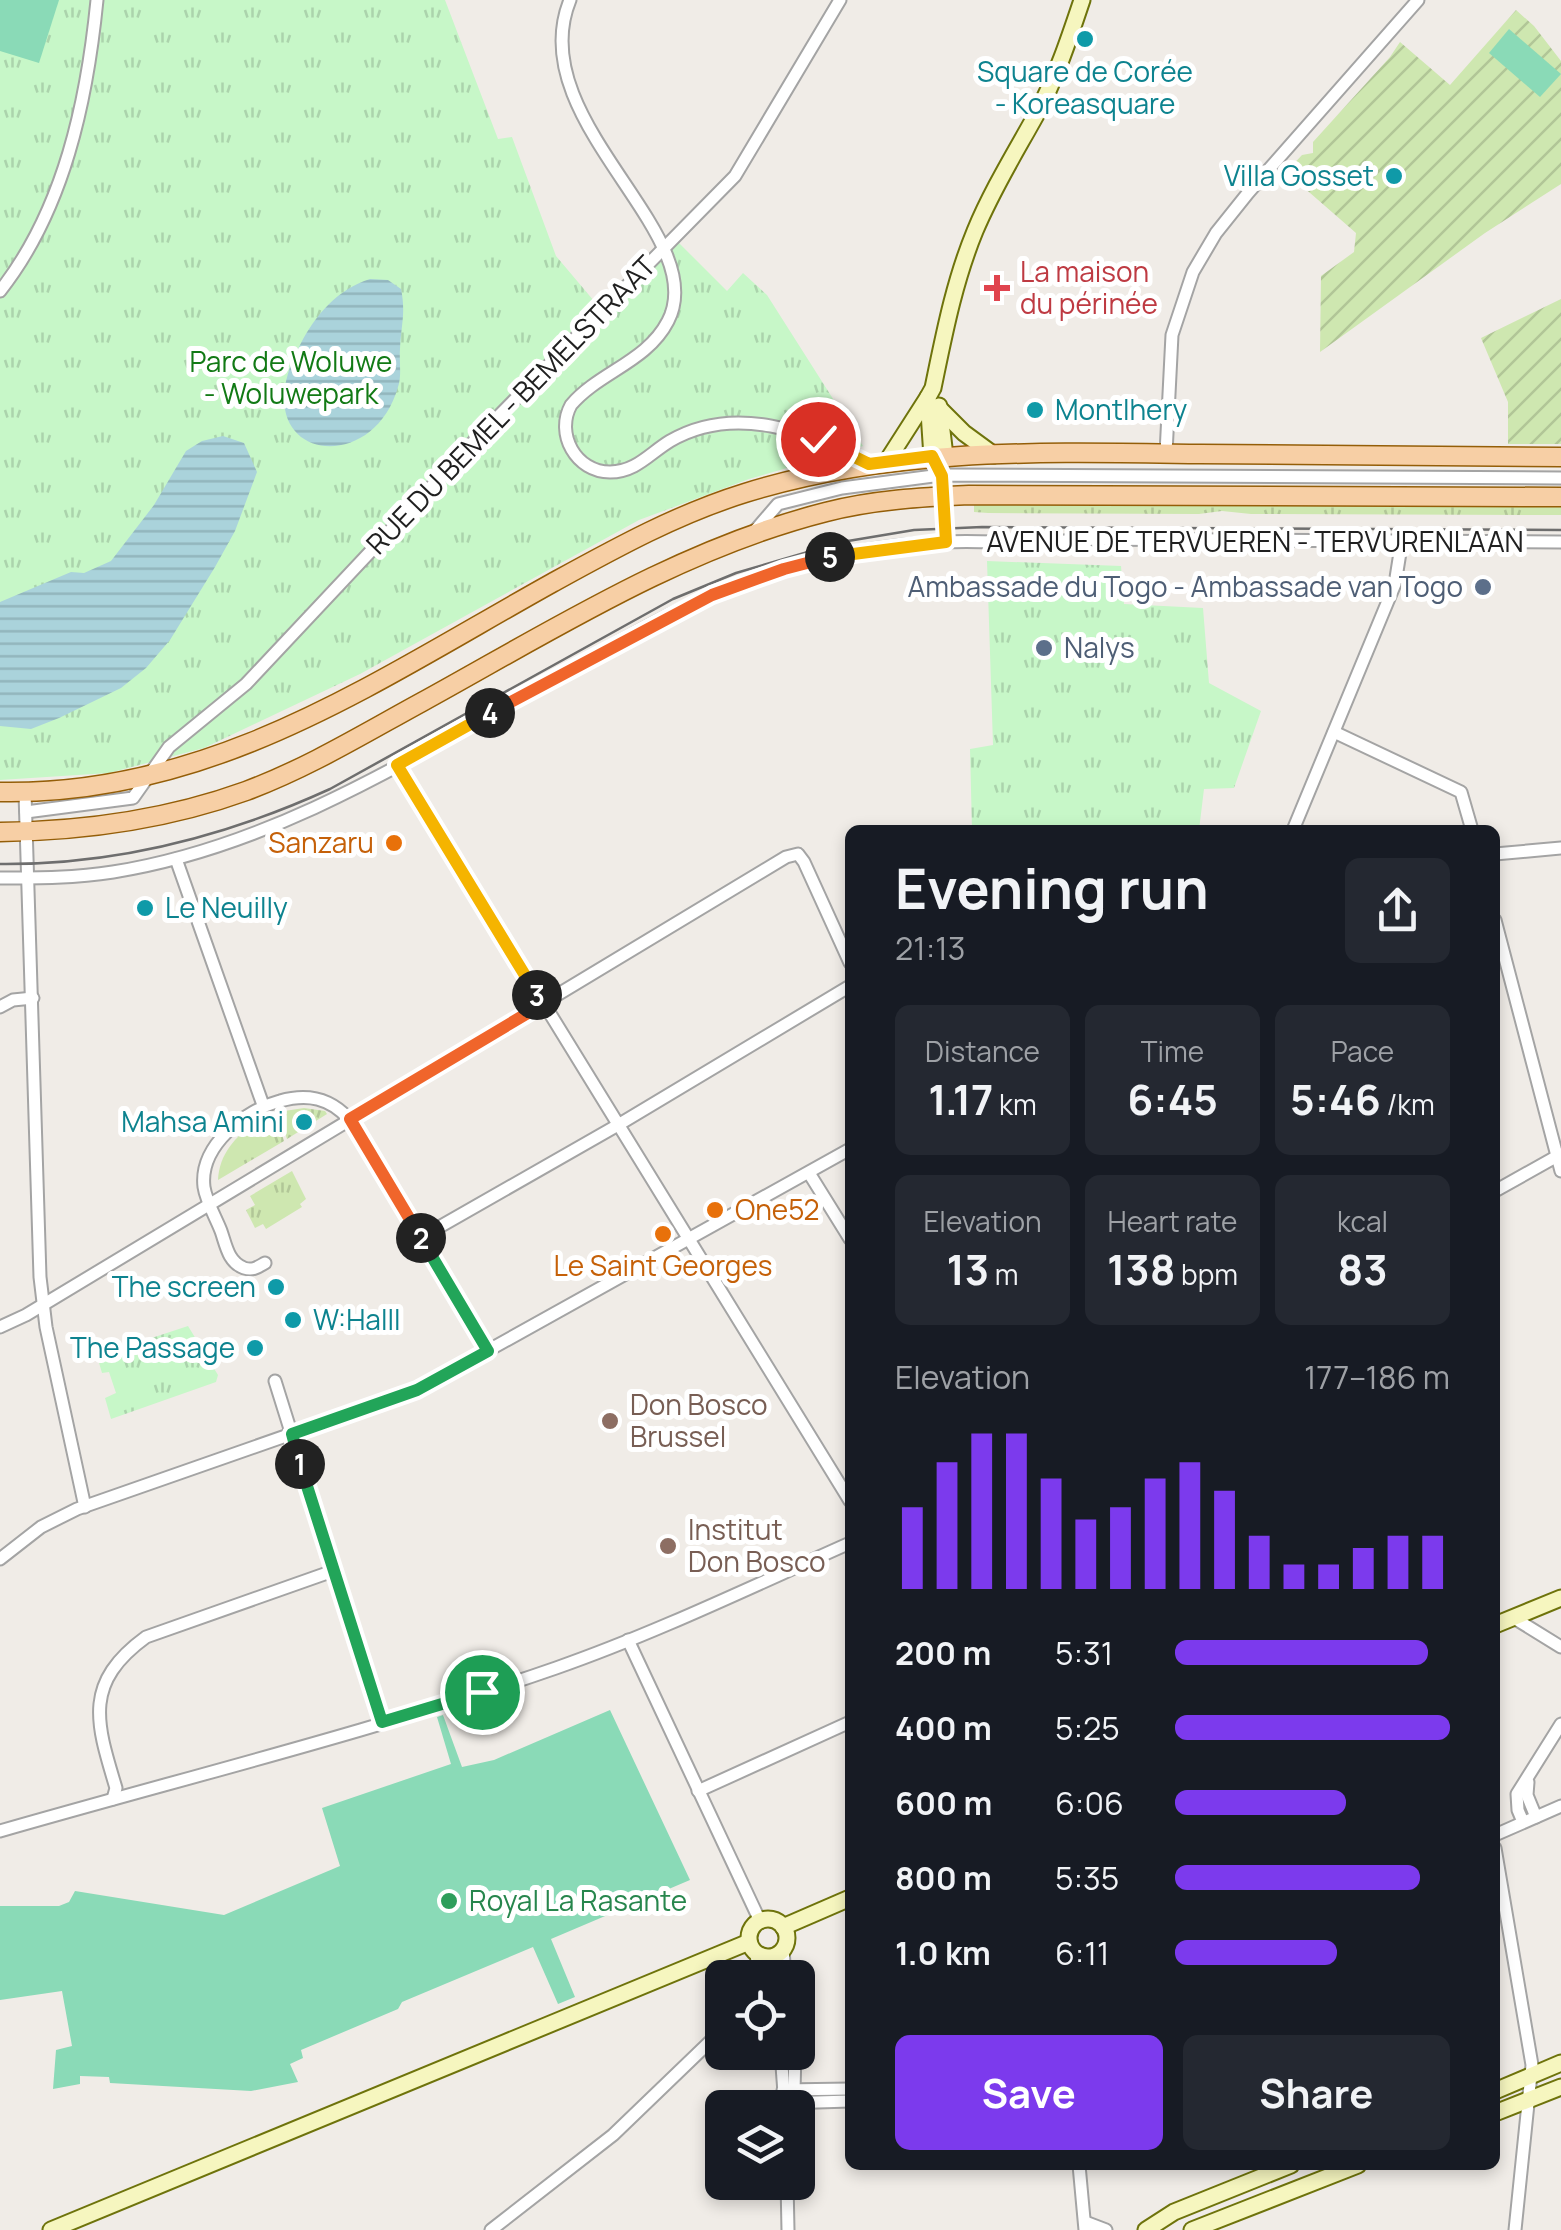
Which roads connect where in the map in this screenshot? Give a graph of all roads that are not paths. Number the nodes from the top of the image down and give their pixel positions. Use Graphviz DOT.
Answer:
graph roads {
  1 [pos="97,0"];
  2 [pos="570,0"];
  3 [pos="840,0"];
  4 [pos="1082,0"];
  5 [pos="1418,0"];
  6 [pos="663,248"];
  7 [pos="0,291"];
  8 [pos="930,392"];
  9 [pos="944,413"];
  10 [pos="1087,453"];
  11 [pos="1166,454"];
  12 [pos="994,455"];
  13 [pos="939,456"];
  14 [pos="1561,457"];
  15 [pos="878,462"];
  16 [pos="942,476"];
  17 [pos="1047,476"];
  18 [pos="1561,478"];
  19 [pos="943,497"];
  20 [pos="1561,497"];
  21 [pos="753,532"];
  22 [pos="1402,540"];
  23 [pos="946,542"];
  24 [pos="1561,542"];
  25 [pos="1334,732"];
  26 [pos="397,765"];
  27 [pos="144,779"];
  28 [pos="0,792"];
  29 [pos="25,793"];
  30 [pos="26,812"];
  31 [pos="1295,825"];
  32 [pos="1471,825"];
  33 [pos="0,832"];
  34 [pos="27,832"];
  35 [pos="1561,848"];
  36 [pos="1500,854"];
  37 [pos="176,860"];
  38 [pos="0,878"];
  39 [pos="29,878"];
  40 [pos="1500,938"];
  41 [pos="845,953"];
  42 [pos="845,989"];
  43 [pos="33,998"];
  44 [pos="543,1004"];
  45 [pos="0,1007"];
  46 [pos="263,1105"];
  47 [pos="350,1119"];
  48 [pos="618,1125"];
  49 [pos="845,1153"];
  50 [pos="1559,1155"];
  51 [pos="1561,1171"];
  52 [pos="809,1173"];
  53 [pos="1500,1188"];
  54 [pos="211,1204"];
  55 [pos="845,1232"];
  56 [pos="420,1238"];
  57 [pos="689,1240"];
  58 [pos="266,1263"];
  59 [pos="43,1304"];
  60 [pos="0,1327"];
  61 [pos="488,1351"];
  62 [pos="275,1380"];
  63 [pos="292,1434"];
  64 [pos="845,1493"];
  65 [pos="86,1507"];
  66 [pos="845,1545"];
  67 [pos="0,1559"];
  68 [pos="333,1571"];
  69 [pos="1561,1598"];
  70 [pos="1514,1618"];
  71 [pos="1500,1623"];
  72 [pos="628,1640"];
  73 [pos="1561,1647"];
  74 [pos="382,1722"];
  75 [pos="845,1724"];
  76 [pos="1561,1724"];
  77 [pos="1530,1778"];
  78 [pos="698,1791"];
  79 [pos="113,1798"];
  80 [pos="1561,1806"];
  81 [pos="1536,1817"];
  82 [pos="1523,1822"];
  83 [pos="0,1831"];
  84 [pos="1500,1833"];
  85 [pos="1500,1876"];
  86 [pos="845,1900"];
  87 [pos="760,1922"];
  88 [pos="783,1927"];
  89 [pos="753,1947"];
  90 [pos="783,1949"];
  91 [pos="756,1960"];
  92 [pos="784,1960"];
  93 [pos="705,2047"];
  94 [pos="1561,2063"];
  95 [pos="1531,2078"];
  96 [pos="1561,2087"];
  97 [pos="1500,2088"];
  98 [pos="845,2090"];
  99 [pos="815,2094"];
  100 [pos="815,2099"];
  101 [pos="1530,2100"];
  102 [pos="845,2101"];
  103 [pos="1500,2111"];
  104 [pos="1079,2170"];
  105 [pos="1279,2170"];
  106 [pos="1329,2170"];
  107 [pos="787,2200"];
  108 [pos="1085,2226"];
  109 [pos="50,2230"];
  110 [pos="492,2230"];
  111 [pos="788,2230"];
  112 [pos="1106,2230"];
  113 [pos="1146,2230"];
  114 [pos="1192,2230"];
  115 [pos="1515,2230"];
  1 -- 7 [label="street"];
  2 -- 6 [label="street"];
  3 -- 6 [label="street, RUE DU BEMEL - BEMELSTRAAT"];
  4 -- 8 [label="street"];
  5 -- 11 [label="street"];
  6 -- 15 [label="street"];
  6 -- 27 [label="street, RUE DU BEMEL - BEMELSTRAAT"];
  8 -- 9 [label="street"];
  8 -- 13 [label="street"];
  8 -- 15 [label="street"];
  9 -- 12 [label="street"];
  9 -- 13 [label="street"];
  10 -- 11 [label="main road"];
  10 -- 12 [label="main road"];
  10 -- 17 [label="street, AVENUE DE TERVUEREN - TERVURENLAAN"];
  11 -- 14 [label="main road"];
  12 -- 13 [label="main road"];
  13 -- 15 [label="main road"];
  13 -- 16 [label="street"];
  15 -- 27 [label="main road"];
  16 -- 17 [label="street, AVENUE DE TERVUEREN - TERVURENLAAN"];
  16 -- 19 [label="street"];
  16 -- 21 [label="street, AVENUE DE TERVUEREN - TERVURENLAAN"];
  17 -- 18 [label="street, AVENUE DE TERVUEREN - TERVURENLAAN"];
  19 -- 20 [label="main road, AVENUE DE TERVUEREN - TERVURENLAAN"];
  19 -- 21 [label="main road, AVENUE DE TERVUEREN - TERVURENLAAN"];
  19 -- 23 [label="street"];
  21 -- 34 [label="main road, AVENUE DE TERVUEREN - TERVURENLAAN"];
  22 -- 23 [label="street, AVENUE DE TERVUEREN - TERVURENLAAN"];
  22 -- 24 [label="street, AVENUE DE TERVUEREN - TERVURENLAAN"];
  22 -- 25 [label="street"];
  23 -- 26 [label="street, AVENUE DE TERVUEREN - TERVURENLAAN"];
  25 -- 31 [label="street"];
  25 -- 32 [label="street"];
  26 -- 37 [label="street, AVENUE DE TERVUEREN - TERVURENLAAN"];
  26 -- 44 [label="street"];
  27 -- 29 [label="main road"];
  27 -- 30 [label="street"];
  28 -- 29 [label="main road"];
  29 -- 30 [label="street"];
  30 -- 34 [label="street"];
  33 -- 34 [label="main road, AVENUE DE TERVUEREN - TERVURENLAAN"];
  34 -- 39 [label="street"];
  35 -- 36 [label="street"];
  37 -- 39 [label="street, AVENUE DE TERVUEREN - TERVURENLAAN"];
  37 -- 46 [label="street"];
  38 -- 39 [label="street, AVENUE DE TERVUEREN - TERVURENLAAN"];
  39 -- 43 [label="street"];
  40 -- 50 [label="street"];
  41 -- 44 [label="street"];
  42 -- 48 [label="street"];
  43 -- 45 [label="street"];
  43 -- 59 [label="street"];
  44 -- 47 [label="street"];
  44 -- 48 [label="street"];
  46 -- 47 [label="street"];
  46 -- 54 [label="street"];
  47 -- 54 [label="street"];
  47 -- 56 [label="street"];
  48 -- 56 [label="street"];
  48 -- 57 [label="street"];
  49 -- 52 [label="street"];
  50 -- 51 [label="street"];
  50 -- 53 [label="street"];
  52 -- 55 [label="street"];
  52 -- 57 [label="street"];
  54 -- 58 [label="street"];
  54 -- 59 [label="street"];
  56 -- 61 [label="street"];
  57 -- 61 [label="street"];
  57 -- 64 [label="street"];
  59 -- 60 [label="street"];
  59 -- 65 [label="street"];
  61 -- 63 [label="street"];
  62 -- 63 [label="street"];
  63 -- 65 [label="street"];
  63 -- 68 [label="street"];
  65 -- 67 [label="street"];
  66 -- 72 [label="street"];
  68 -- 74 [label="street"];
  68 -- 79 [label="street"];
  69 -- 70 [label="street"];
  70 -- 71 [label="street"];
  70 -- 73 [label="street"];
  72 -- 74 [label="street"];
  72 -- 78 [label="street"];
  74 -- 79 [label="street"];
  75 -- 78 [label="street"];
  76 -- 77 [label="street"];
  77 -- 81 [label="street"];
  77 -- 82 [label="street"];
  78 -- 87 [label="street"];
  79 -- 83 [label="street"];
  80 -- 81 [label="street"];
  81 -- 82 [label="street"];
  82 -- 84 [label="street"];
  85 -- 95 [label="street"];
  86 -- 88 [label="street"];
  87 -- 88 [label="street"];
  87 -- 89 [label="street"];
  88 -- 90 [label="street"];
  89 -- 90 [label="street"];
  89 -- 91 [label="street"];
  89 -- 109 [label="street"];
  90 -- 92 [label="street"];
  93 -- 110 [label="street"];
  94 -- 95 [label="street"];
  95 -- 97 [label="street"];
  95 -- 101 [label="street"];
  96 -- 101 [label="street"];
  98 -- 99 [label="street"];
  100 -- 102 [label="street"];
  101 -- 103 [label="street"];
  101 -- 115 [label="street"];
  104 -- 108 [label="street"];
  105 -- 113 [label="street"];
  106 -- 114 [label="street"];
  107 -- 111 [label="street"];
  108 -- 112 [label="street"];
}
